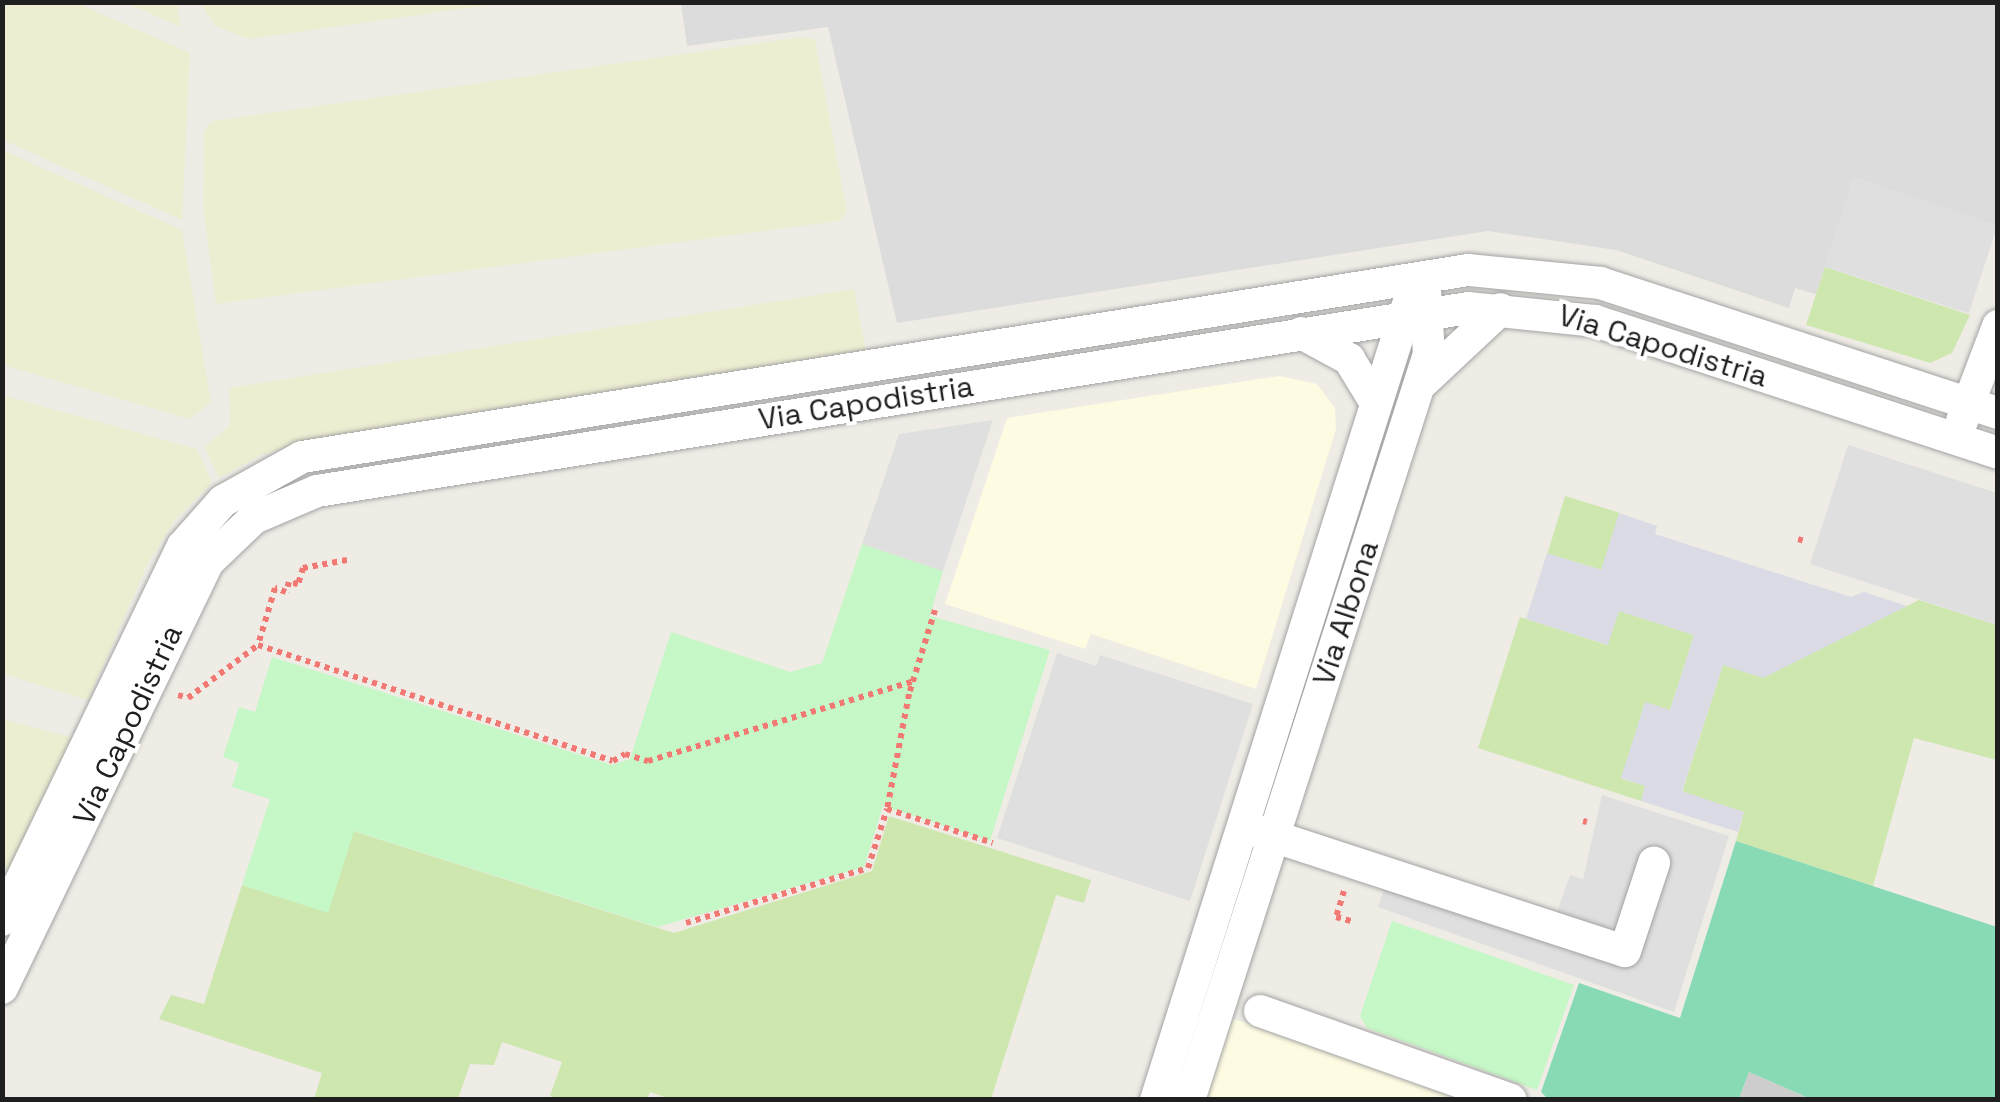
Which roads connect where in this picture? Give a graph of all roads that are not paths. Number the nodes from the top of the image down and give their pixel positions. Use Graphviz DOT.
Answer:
graph roads {
  1 [pos="1422,276"];
  2 [pos="1502,309"];
  3 [pos="1417,314"];
  4 [pos="1998,326"];
  5 [pos="1301,333"];
  6 [pos="1418,388"];
  7 [pos="1376,403"];
  8 [pos="1983,408"];
  9 [pos="1955,439"];
  10 [pos="1998,453"];
  11 [pos="1259,832"];
  12 [pos="1654,864"];
  13 [pos="2,920"];
  14 [pos="2,988"];
  15 [pos="1260,1012"];
  16 [pos="1156,1100"];
  17 [pos="1189,1100"];
  18 [pos="1510,1100"];
  1 -- 3 [label="street, Via Albona"];
  1 -- 8 [label="street, Via Capodistria"];
  1 -- 13 [label="street, Via Capodistria"];
  2 -- 3 [label="street, Via Capodistria"];
  2 -- 6 [label="street, Via Albona"];
  2 -- 9 [label="street, Via Capodistria"];
  3 -- 5 [label="street, Via Capodistria"];
  3 -- 6 [label="street, Via Albona"];
  3 -- 7 [label="street, Via Albona"];
  4 -- 8 [label="street"];
  5 -- 7 [label="street"];
  5 -- 14 [label="street, Via Capodistria"];
  6 -- 11 [label="street, Via Albona"];
  7 -- 11 [label="street, Via Albona"];
  8 -- 9 [label="street"];
  9 -- 10 [label="street, Via Capodistria"];
  11 -- 12 [label="street"];
  11 -- 16 [label="street, Via Albona"];
  11 -- 17 [label="street, Via Albona"];
  15 -- 18 [label="street"];
}
